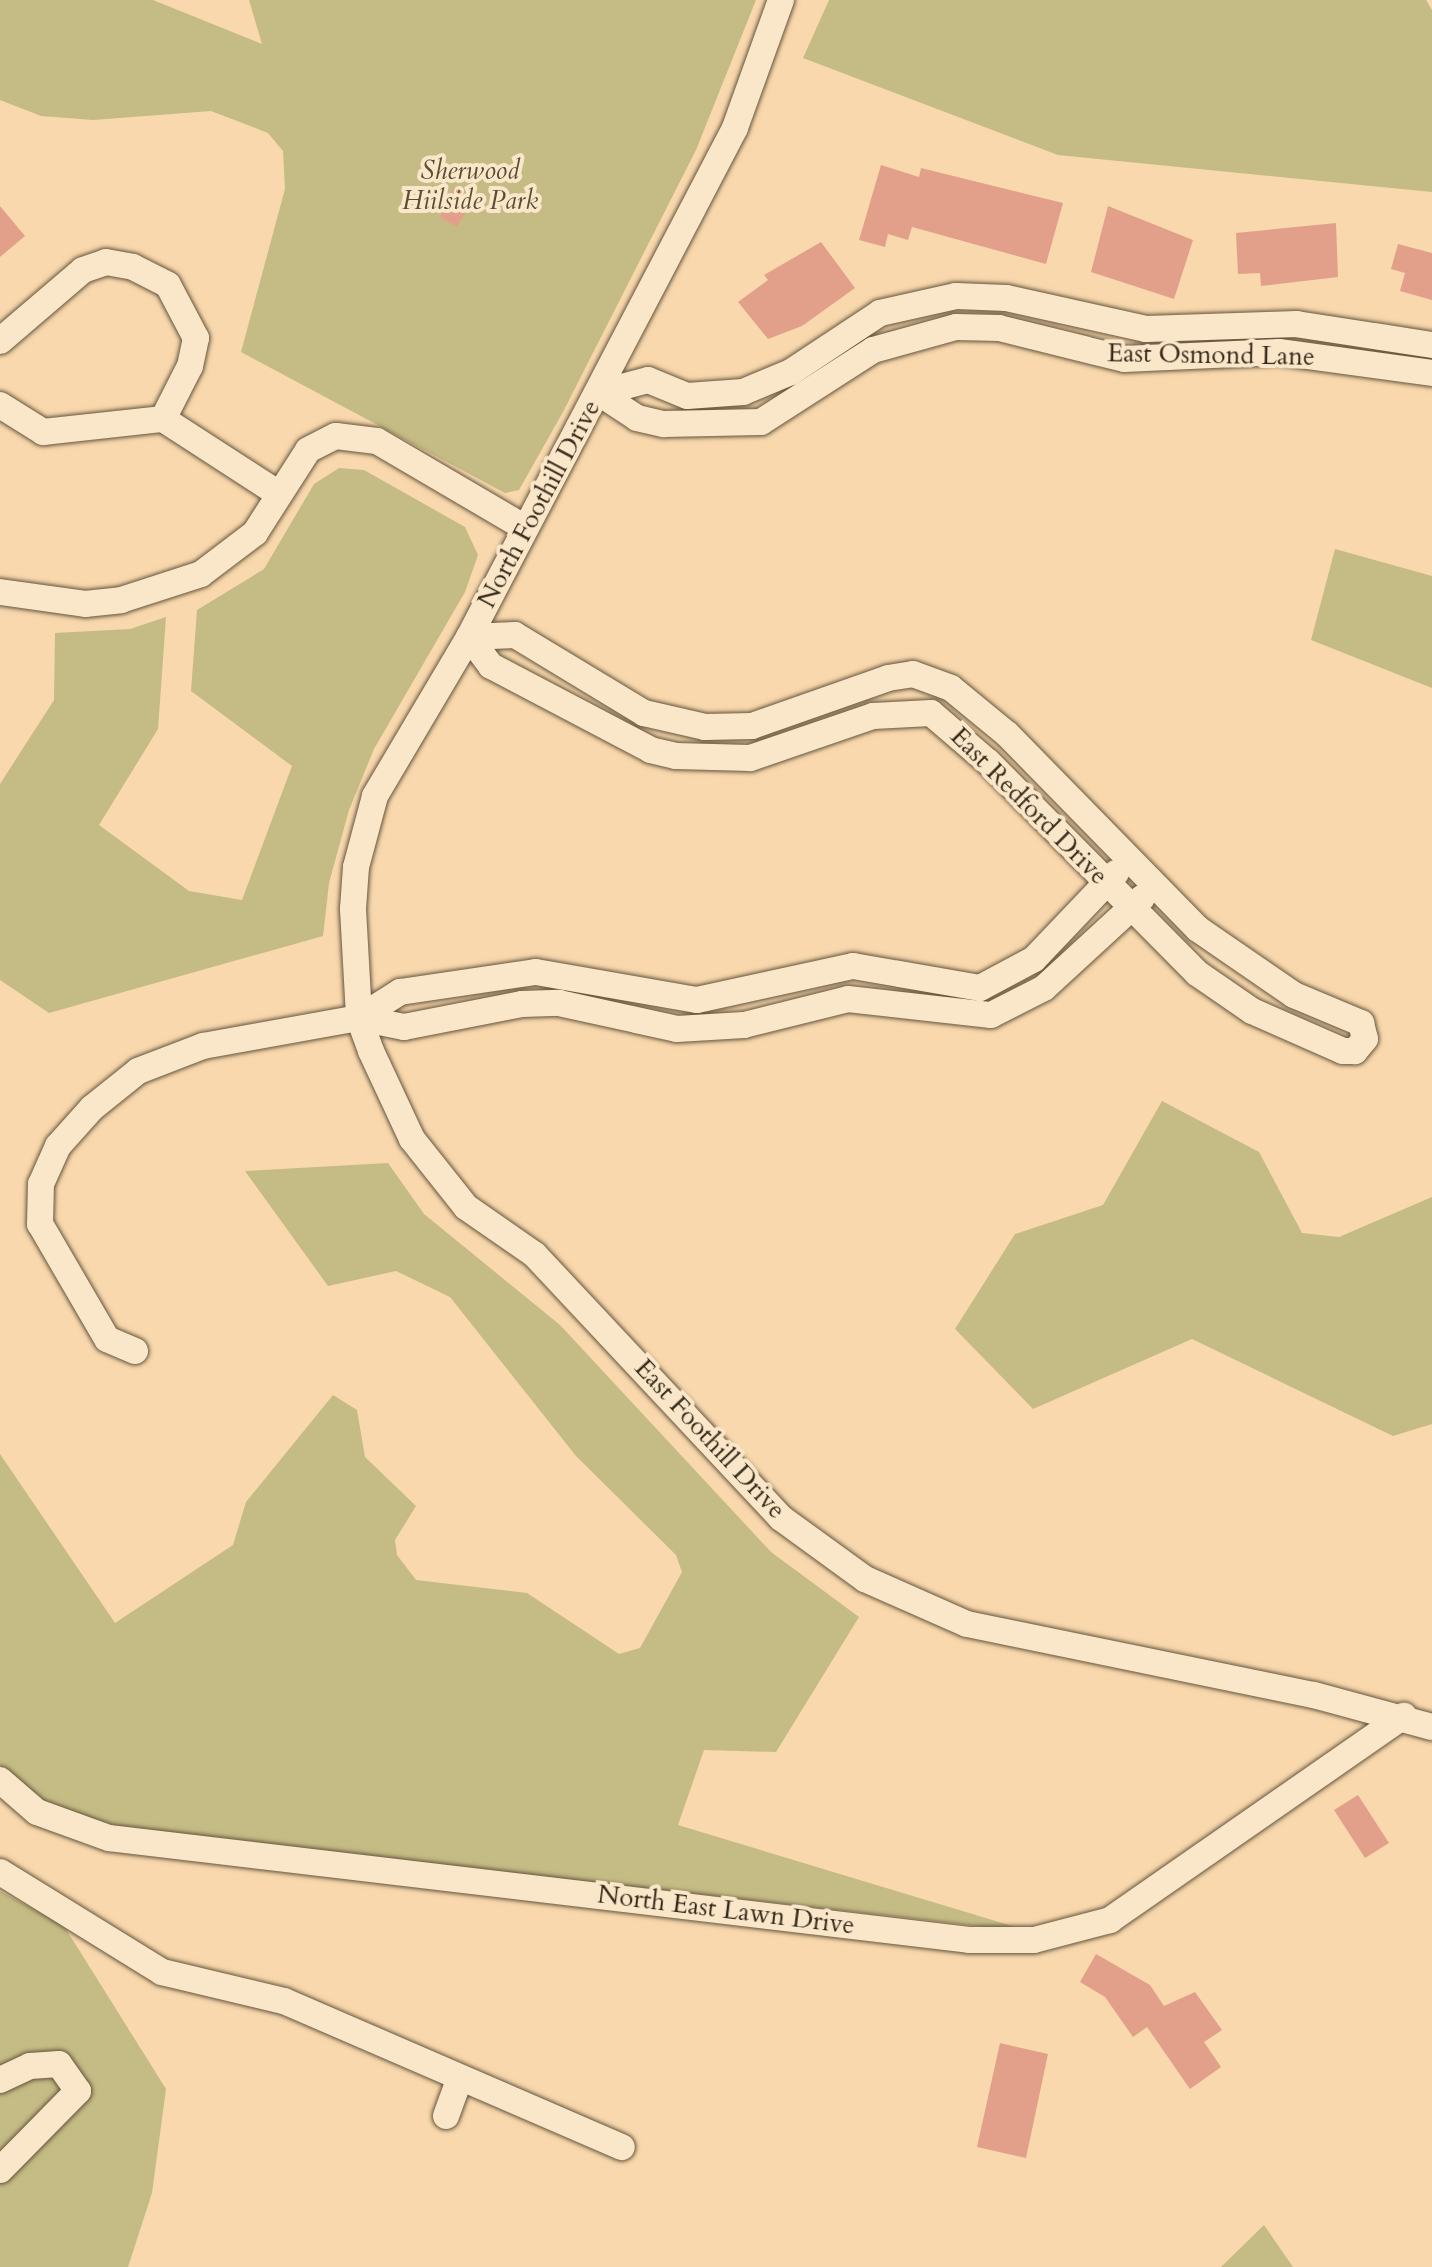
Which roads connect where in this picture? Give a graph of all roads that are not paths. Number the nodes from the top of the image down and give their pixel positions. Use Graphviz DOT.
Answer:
graph roads {
  1 [pos="781,0"];
  2 [pos="1186,327"];
  3 [pos="0,341"];
  4 [pos="1432,345"];
  5 [pos="1185,358"];
  6 [pos="1432,373"];
  7 [pos="599,393"];
  8 [pos="701,396"];
  9 [pos="0,405"];
  10 [pos="163,419"];
  11 [pos="698,428"];
  12 [pos="279,494"];
  13 [pos="525,528"];
  14 [pos="0,592"];
  15 [pos="469,637"];
  16 [pos="1129,860"];
  17 [pos="1106,884"];
  18 [pos="1154,886"];
  19 [pos="1130,908"];
  20 [pos="359,1018"];
  21 [pos="135,1351"];
  22 [pos="1404,1716"];
  23 [pos="1432,1727"];
  24 [pos="0,1780"];
  25 [pos="0,1872"];
  26 [pos="0,2080"];
  27 [pos="459,2080"];
  28 [pos="446,2116"];
  29 [pos="622,2147"];
  30 [pos="0,2170"];
  1 -- 7 [label="street, North Foothill Drive"];
  2 -- 4 [label="street, East Osmond Lane"];
  2 -- 5 [label="street"];
  2 -- 8 [label="street, East Osmond Lane"];
  3 -- 10 [label="street"];
  5 -- 6 [label="street, East Osmond Lane"];
  5 -- 11 [label="street, East Osmond Lane"];
  7 -- 8 [label="street, East Osmond Lane"];
  7 -- 11 [label="street, East Osmond Lane"];
  7 -- 13 [label="street, North Foothill Drive"];
  8 -- 11 [label="street"];
  9 -- 10 [label="street"];
  10 -- 12 [label="street"];
  12 -- 13 [label="street"];
  12 -- 14 [label="street"];
  13 -- 15 [label="street, North Foothill Drive"];
  15 -- 16 [label="street, East Redford Drive"];
  15 -- 17 [label="street, East Redford Drive"];
  15 -- 20 [label="street, North Foothill Drive"];
  16 -- 17 [label="street"];
  16 -- 18 [label="street, East Redford Drive"];
  17 -- 19 [label="street, East Redford Drive"];
  17 -- 20 [label="street"];
  18 -- 19 [label="street"];
  18 -- 19 [label="street, East Redford Drive"];
  19 -- 20 [label="street"];
  20 -- 21 [label="street"];
  20 -- 22 [label="street, East Foothill Drive"];
  22 -- 23 [label="street, East Foothill Drive"];
  22 -- 24 [label="street, North East Lawn Drive"];
  25 -- 27 [label="street"];
  26 -- 30 [label="street"];
  27 -- 28 [label="street"];
  27 -- 29 [label="street"];
}
